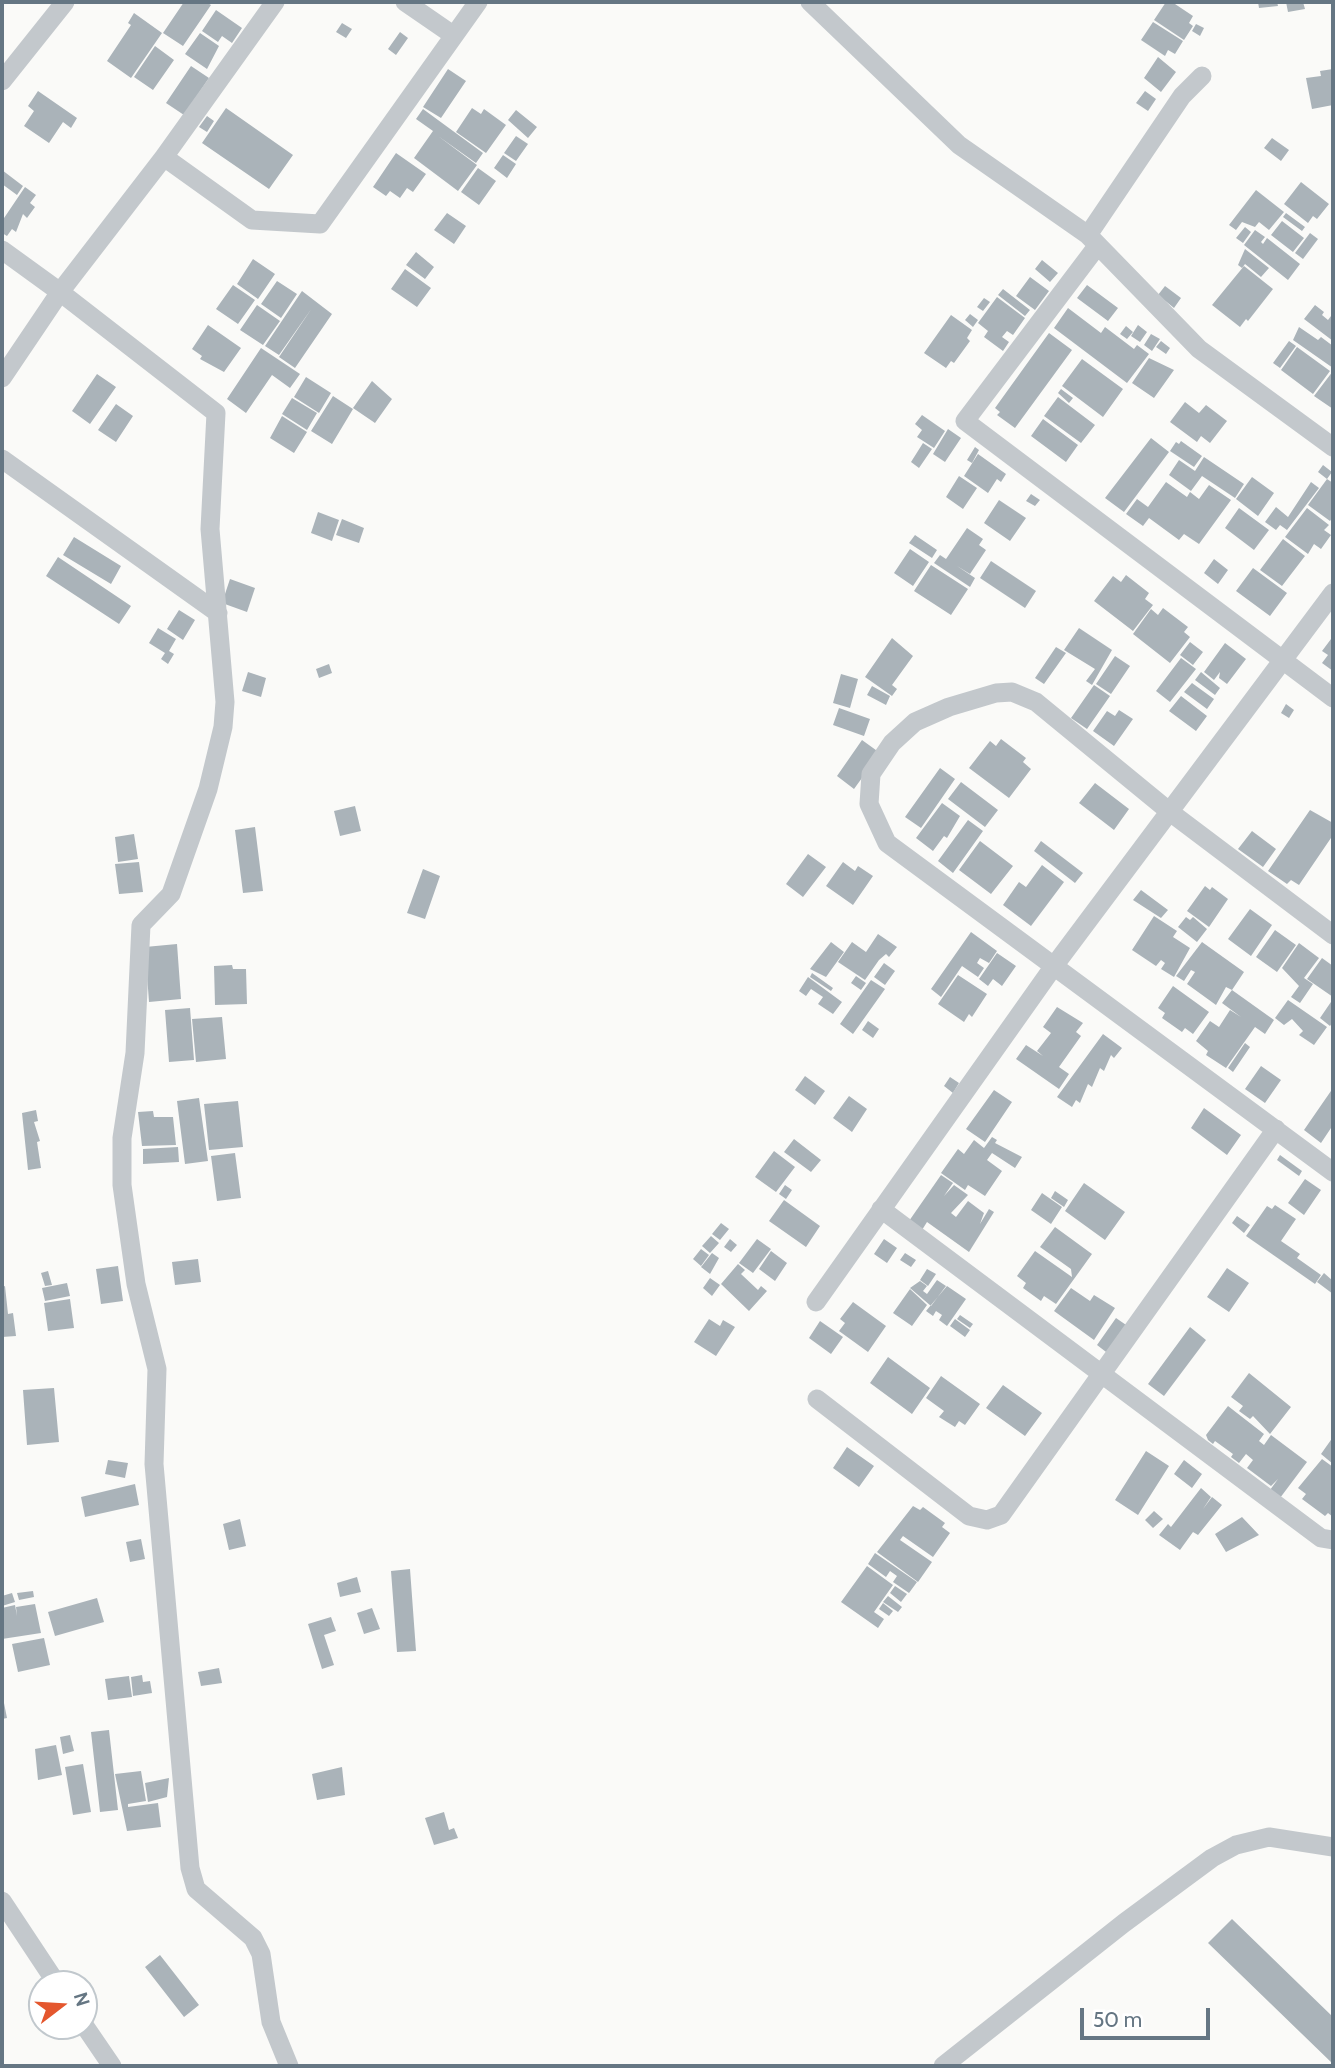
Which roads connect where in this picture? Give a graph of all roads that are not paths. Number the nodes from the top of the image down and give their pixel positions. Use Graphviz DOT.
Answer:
graph roads {
  1 [pos="65,2"];
  2 [pos="275,2"];
  3 [pos="405,2"];
  4 [pos="478,2"];
  5 [pos="810,2"];
  6 [pos="453,35"];
  7 [pos="5,69"];
  8 [pos="1202,76"];
  9 [pos="164,157"];
  10 [pos="1093,240"];
  11 [pos="2,250"];
  12 [pos="60,292"];
  13 [pos="2,378"];
  14 [pos="1333,447"];
  15 [pos="2,460"];
  16 [pos="1333,593"];
  17 [pos="218,613"];
  18 [pos="1283,662"];
  19 [pos="1333,698"];
  20 [pos="1170,813"];
  21 [pos="1333,935"];
  22 [pos="1054,966"];
  23 [pos="1276,1129"];
  24 [pos="1333,1172"];
  25 [pos="881,1209"];
  26 [pos="816,1302"];
  27 [pos="1103,1375"];
  28 [pos="817,1399"];
  29 [pos="1333,1540"];
  30 [pos="1333,1847"];
  31 [pos="2,1900"];
  32 [pos="11,1930"];
  33 [pos="45,1970"];
  34 [pos="94,2040"];
  35 [pos="112,2066"];
  36 [pos="289,2066"];
  37 [pos="943,2066"];
  1 -- 7 [label="street"];
  2 -- 9 [label="street"];
  3 -- 6 [label="street"];
  4 -- 6 [label="street"];
  5 -- 10 [label="street"];
  6 -- 9 [label="street"];
  8 -- 10 [label="street"];
  9 -- 12 [label="street"];
  10 -- 14 [label="street"];
  10 -- 18 [label="street"];
  11 -- 12 [label="street"];
  12 -- 13 [label="street"];
  12 -- 17 [label="street"];
  15 -- 17 [label="street"];
  16 -- 18 [label="street"];
  17 -- 36 [label="street"];
  18 -- 19 [label="street"];
  18 -- 20 [label="street"];
  20 -- 21 [label="street"];
  20 -- 22 [label="street"];
  20 -- 22 [label="street"];
  22 -- 23 [label="street"];
  22 -- 25 [label="street"];
  23 -- 24 [label="street"];
  23 -- 27 [label="street"];
  25 -- 26 [label="street"];
  25 -- 27 [label="street"];
  27 -- 28 [label="street"];
  27 -- 29 [label="street"];
  30 -- 37 [label="street"];
  31 -- 32 [label="street"];
  32 -- 33 [label="street"];
  34 -- 35 [label="street"];
}
